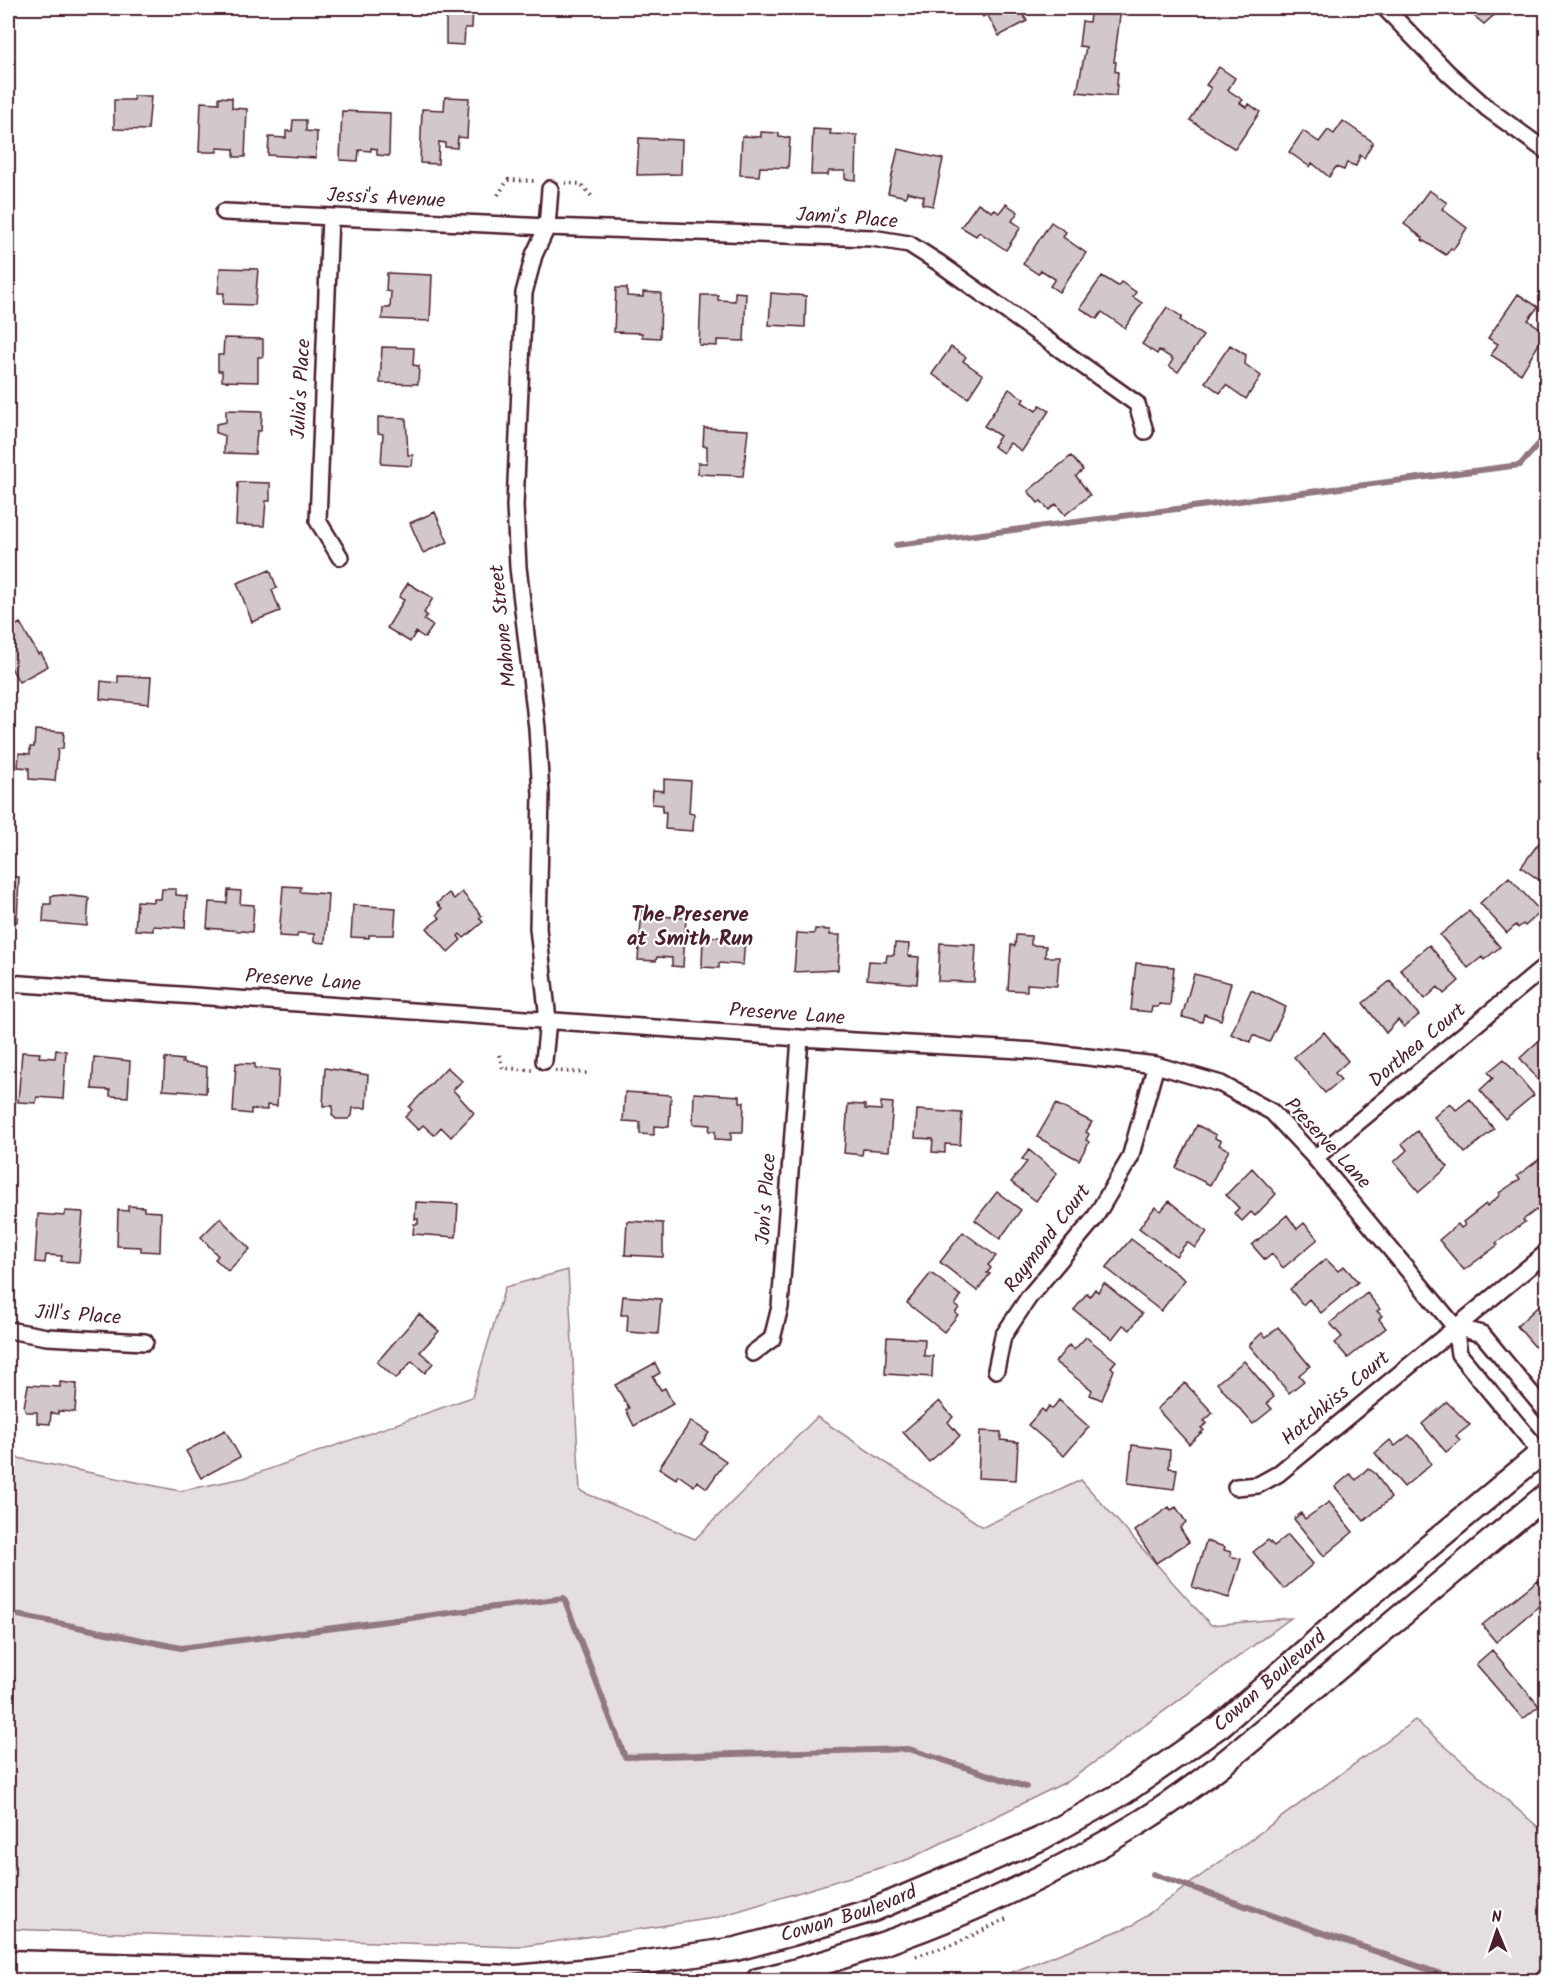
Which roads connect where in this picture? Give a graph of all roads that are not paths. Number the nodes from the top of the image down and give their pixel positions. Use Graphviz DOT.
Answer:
graph roads {
  1 [pos="1385,8"];
  2 [pos="1546,151"];
  3 [pos="550,189"];
  4 [pos="224,212"];
  5 [pos="330,217"];
  6 [pos="547,227"];
  7 [pos="1145,431"];
  8 [pos="340,557"];
  9 [pos="1546,966"];
  10 [pos="8,983"];
  11 [pos="548,1020"];
  12 [pos="800,1038"];
  13 [pos="544,1061"];
  14 [pos="1156,1065"];
  15 [pos="1315,1158"];
  16 [pos="1546,1253"];
  17 [pos="1455,1327"];
  18 [pos="8,1330"];
  19 [pos="145,1342"];
  20 [pos="753,1353"];
  21 [pos="996,1370"];
  22 [pos="1546,1411"];
  23 [pos="1545,1452"];
  24 [pos="1236,1488"];
  25 [pos="1546,1495"];
  26 [pos="8,1962"];
  27 [pos="458,1978"];
  28 [pos="758,1980"];
  1 -- 2 [label="street"];
  3 -- 6 [label="street, Mahone Street"];
  4 -- 5 [label="street, Jessi's Avenue"];
  5 -- 6 [label="street, Jessi's Avenue"];
  5 -- 8 [label="street, Julia's Place"];
  6 -- 7 [label="street, Jami's Place"];
  6 -- 11 [label="street, Mahone Street"];
  9 -- 15 [label="street, Dorthea Court"];
  10 -- 11 [label="street, Preserve Lane"];
  11 -- 12 [label="street, Preserve Lane"];
  11 -- 13 [label="street, Mahone Street"];
  12 -- 14 [label="street, Preserve Lane"];
  12 -- 20 [label="street, Jon's Place"];
  14 -- 15 [label="street, Preserve Lane"];
  14 -- 21 [label="street, Raymond Court"];
  15 -- 17 [label="street, Preserve Lane"];
  16 -- 17 [label="street, Hotchkiss Court"];
  17 -- 22 [label="street"];
  17 -- 23 [label="street, Preserve Lane"];
  17 -- 24 [label="street, Hotchkiss Court"];
  18 -- 19 [label="street, Jill's Place"];
  23 -- 27 [label="main road, Cowan Boulevard"];
  25 -- 28 [label="main road, Cowan Boulevard"];
  26 -- 27 [label="main road, Cowan Boulevard"];
}
